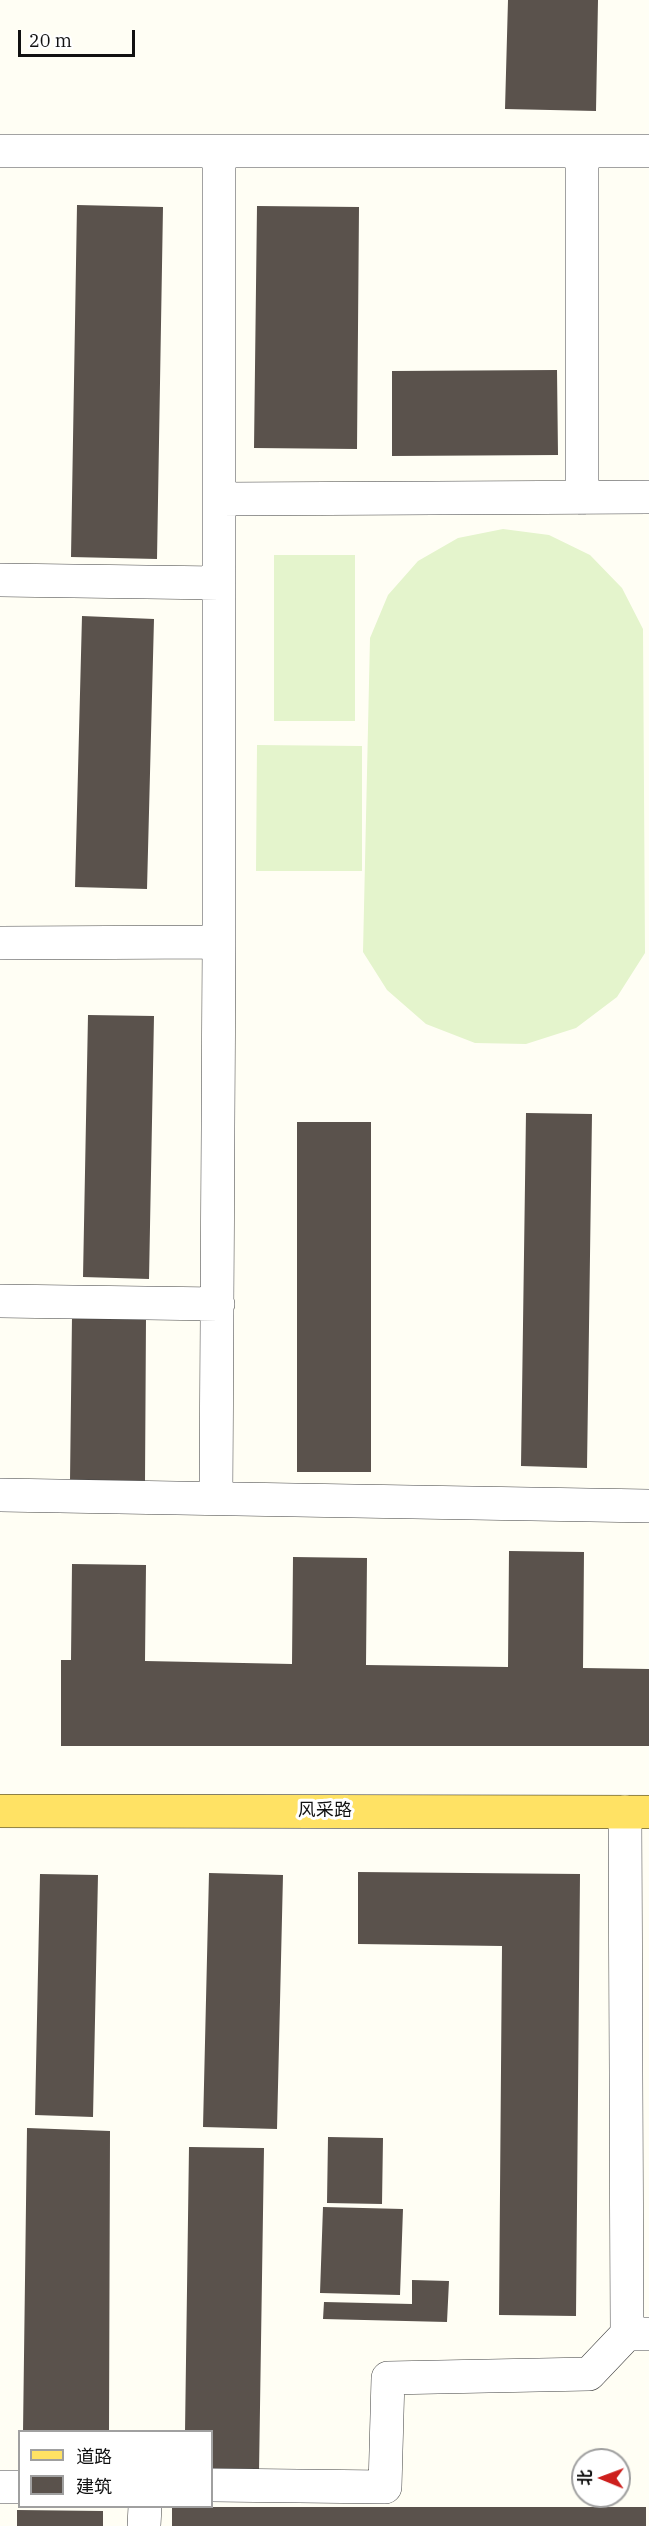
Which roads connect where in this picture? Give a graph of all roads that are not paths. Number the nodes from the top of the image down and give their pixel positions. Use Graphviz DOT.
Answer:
graph roads {
  1 [pos="0,151"];
  2 [pos="219,151"];
  3 [pos="582,151"];
  4 [pos="649,151"];
  5 [pos="582,498"];
  6 [pos="649,498"];
  7 [pos="219,499"];
  8 [pos="0,580"];
  9 [pos="219,583"];
  10 [pos="0,942"];
  11 [pos="219,942"];
  12 [pos="0,1301"];
  13 [pos="218,1304"];
  14 [pos="0,1495"];
  15 [pos="216,1498"];
  16 [pos="649,1506"];
  17 [pos="0,1811"];
  18 [pos="637,1812"];
  19 [pos="638,2334"];
  20 [pos="213,2486"];
  21 [pos="0,2487"];
  22 [pos="18,2487"];
  23 [pos="145,2508"];
  24 [pos="144,2526"];
  1 -- 2 [label="street"];
  2 -- 3 [label="street"];
  2 -- 7 [label="street"];
  3 -- 4 [label="street"];
  3 -- 5 [label="street"];
  5 -- 6 [label="street"];
  5 -- 7 [label="street"];
  7 -- 9 [label="street"];
  8 -- 9 [label="street"];
  9 -- 11 [label="street"];
  10 -- 11 [label="street"];
  11 -- 13 [label="street"];
  12 -- 13 [label="street"];
  13 -- 15 [label="street"];
  14 -- 15 [label="street"];
  15 -- 16 [label="street"];
  17 -- 18 [label="main road, 风采路"];
  18 -- 19 [label="street"];
  19 -- 20 [label="street"];
  21 -- 22 [label="street"];
  23 -- 24 [label="street"];
}
